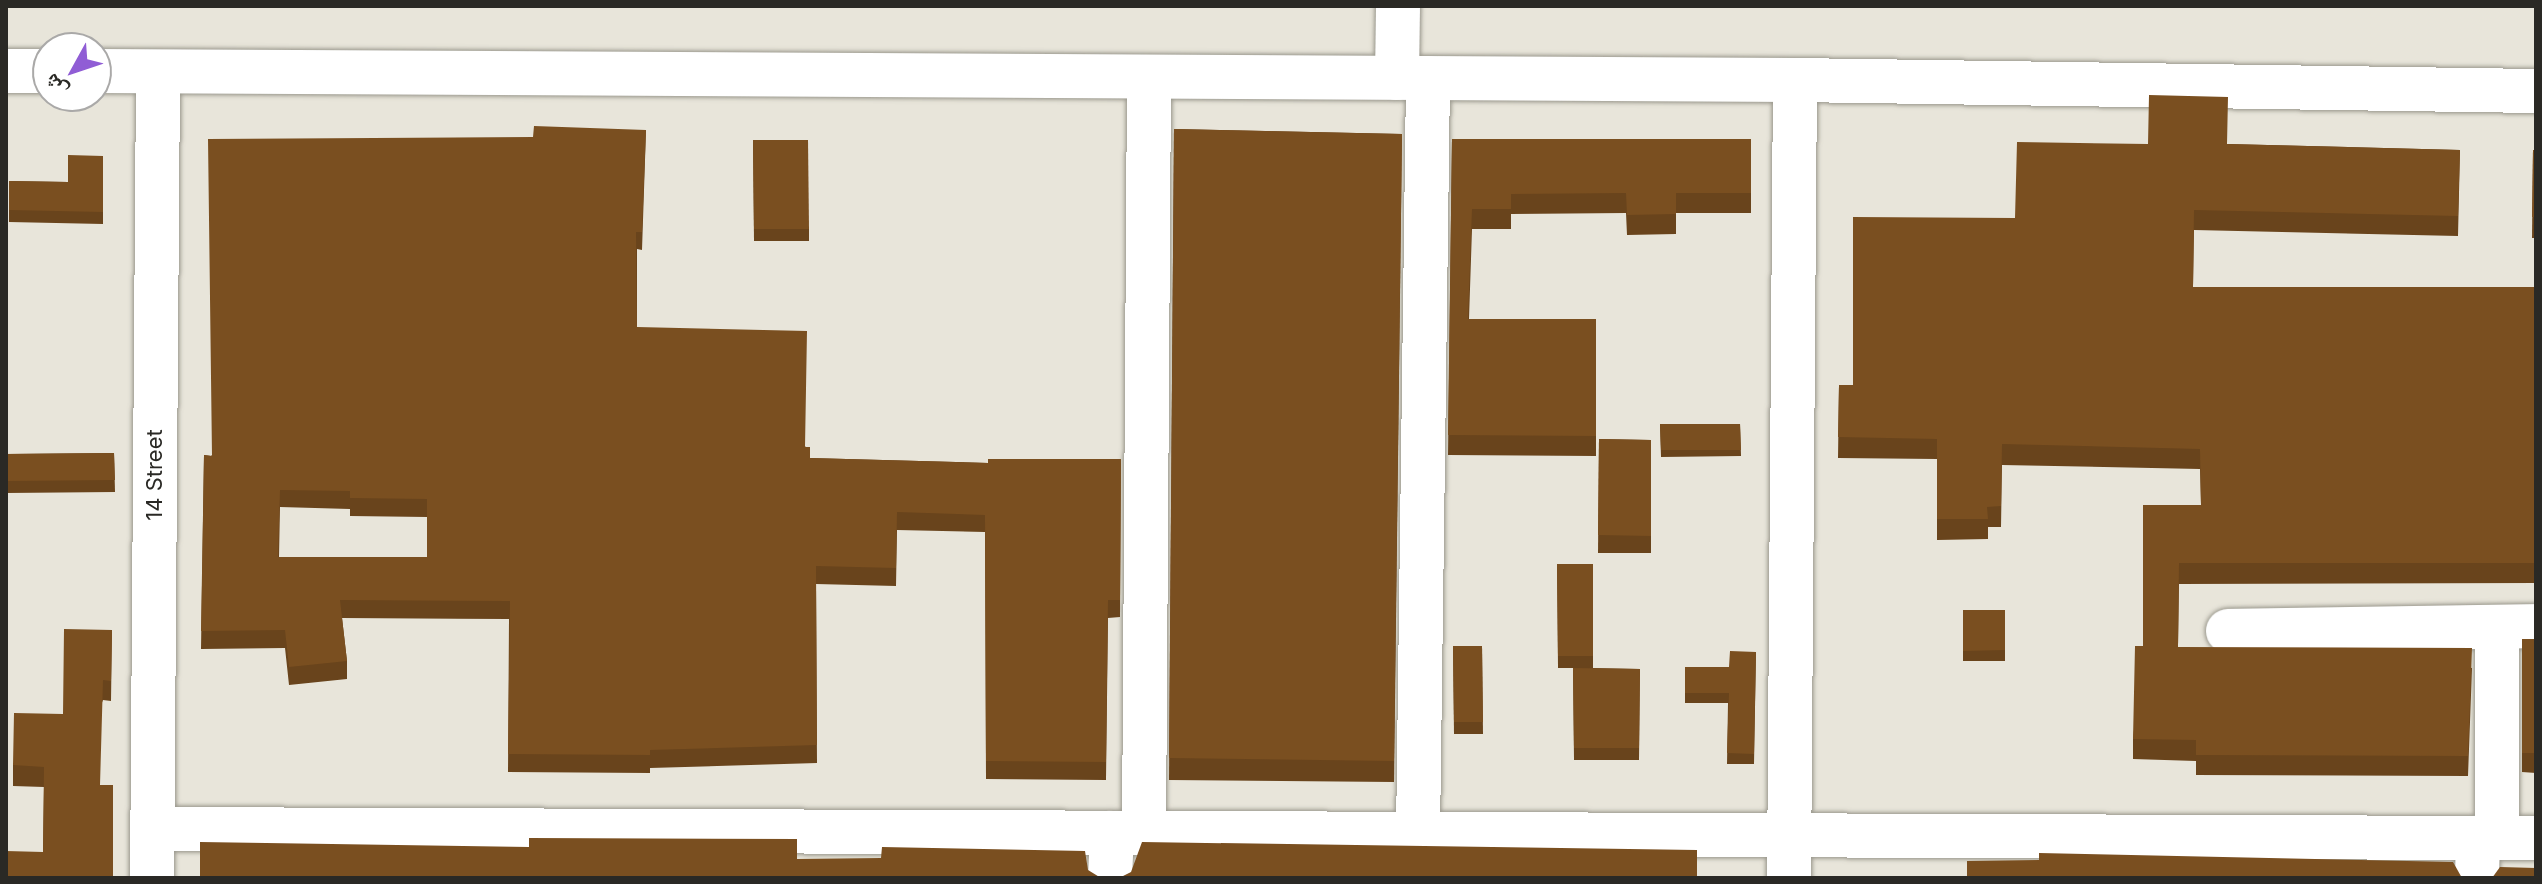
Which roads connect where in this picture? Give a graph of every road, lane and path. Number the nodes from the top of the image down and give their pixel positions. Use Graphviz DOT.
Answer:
graph roads {
  1 [pos="1398,6"];
  2 [pos="6,71"];
  3 [pos="32,71"];
  4 [pos="112,71"];
  5 [pos="158,72"];
  6 [pos="1149,77"];
  7 [pos="1412,78"];
  8 [pos="1795,80"];
  9 [pos="2536,91"];
  10 [pos="2516,626"];
  11 [pos="2228,631"];
  12 [pos="152,829"];
  13 [pos="1128,833"];
  14 [pos="1418,834"];
  15 [pos="1789,835"];
  16 [pos="2497,848"];
  17 [pos="152,878"];
  18 [pos="1110,878"];
  19 [pos="1789,878"];
  1 -- 7 [label="street"];
  2 -- 3 [label="street"];
  4 -- 5 [label="street"];
  5 -- 6 [label="street"];
  5 -- 12 [label="street, 14 Street"];
  6 -- 7 [label="street"];
  6 -- 13 [label="street"];
  7 -- 8 [label="street"];
  7 -- 14 [label="street"];
  8 -- 9 [label="street"];
  8 -- 15 [label="street"];
  10 -- 11 [label="street"];
  10 -- 16 [label="street"];
  12 -- 13 [label="street"];
  12 -- 17 [label="street, 14 Street"];
  13 -- 14 [label="street"];
  13 -- 18 [label="street"];
  14 -- 15 [label="street"];
  15 -- 16 [label="street"];
  15 -- 19 [label="street"];
}
